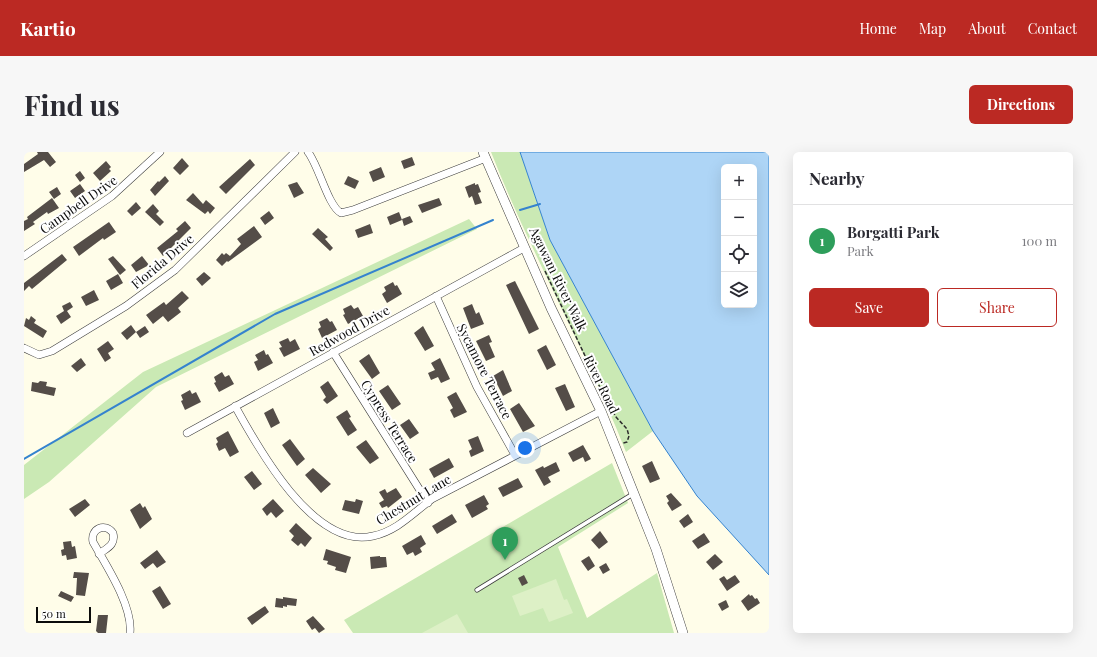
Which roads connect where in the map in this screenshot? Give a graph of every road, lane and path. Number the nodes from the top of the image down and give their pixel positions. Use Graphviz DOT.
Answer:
graph roads {
  1 [pos="160,152"];
  2 [pos="296,152"];
  3 [pos="308,152"];
  4 [pos="485,155"];
  5 [pos="524,248"];
  6 [pos="24,256"];
  7 [pos="542,265"];
  8 [pos="436,296"];
  9 [pos="24,348"];
  10 [pos="333,352"];
  11 [pos="236,406"];
  12 [pos="601,411"];
  13 [pos="187,433"];
  14 [pos="616,446"];
  15 [pos="515,455"];
  16 [pos="634,493"];
  17 [pos="428,503"];
  18 [pos="99,554"];
  19 [pos="477,590"];
  20 [pos="130,633"];
  21 [pos="684,633"];
  1 -- 6 [label="street, Campbell Drive"];
  2 -- 9 [label="street, Florida Drive"];
  3 -- 4 [label="street"];
  4 -- 5 [label="street, River Road"];
  5 -- 8 [label="street, Redwood Drive"];
  5 -- 12 [label="street, River Road"];
  7 -- 14 [label="path, Agawam River Walk"];
  8 -- 10 [label="street, Redwood Drive"];
  8 -- 15 [label="street, Sycamore Terrace"];
  10 -- 11 [label="street, Redwood Drive"];
  10 -- 17 [label="street, Cypress Terrace"];
  11 -- 13 [label="street, Redwood Drive"];
  11 -- 17 [label="street, Chestnut Lane"];
  12 -- 14 [label="street, River Road"];
  12 -- 15 [label="street, Chestnut Lane"];
  14 -- 16 [label="street, River Road"];
  15 -- 17 [label="street, Chestnut Lane"];
  16 -- 19 [label="lane"];
  16 -- 21 [label="street, River Road"];
  18 -- 20 [label="street"];
}
